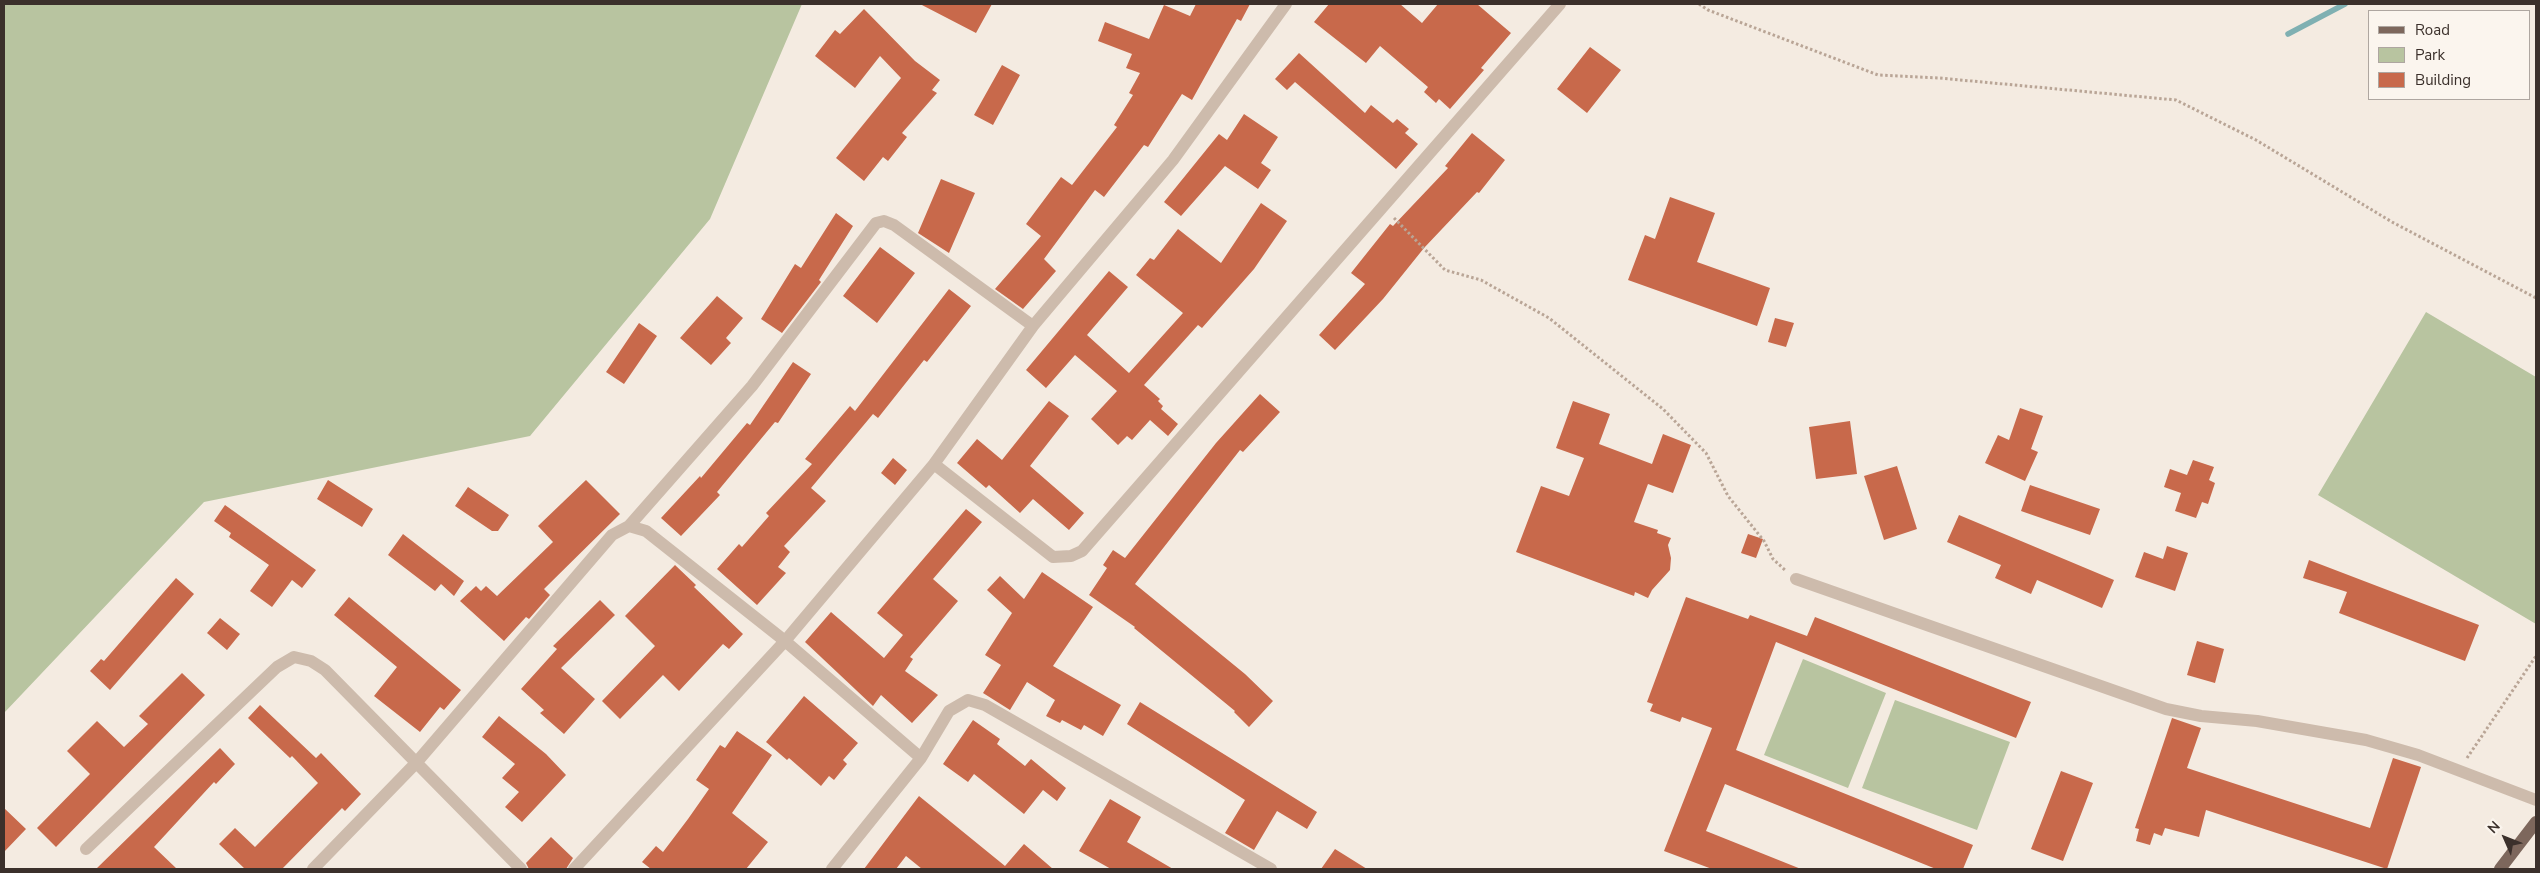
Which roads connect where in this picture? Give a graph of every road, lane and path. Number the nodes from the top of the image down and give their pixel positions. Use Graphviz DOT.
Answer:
graph roads {
  1 [pos="1286,4"];
  2 [pos="1560,4"];
  3 [pos="1699,4"];
  4 [pos="1382,207"];
  5 [pos="2536,298"];
  6 [pos="1033,326"];
  7 [pos="934,464"];
  8 [pos="629,526"];
  9 [pos="1796,579"];
  10 [pos="785,641"];
  11 [pos="2536,656"];
  12 [pos="922,758"];
  13 [pos="416,763"];
  14 [pos="2458,770"];
  15 [pos="2536,800"];
  16 [pos="2536,822"];
  17 [pos="86,849"];
  18 [pos="312,869"];
  19 [pos="521,869"];
  20 [pos="574,869"];
  21 [pos="832,869"];
  22 [pos="1271,869"];
  23 [pos="2500,869"];
  1 -- 6 [label="street"];
  2 -- 4 [label="street"];
  3 -- 5 [label="path"];
  4 -- 7 [label="street"];
  4 -- 9 [label="path"];
  6 -- 7 [label="street"];
  6 -- 8 [label="street"];
  7 -- 10 [label="street"];
  8 -- 10 [label="street"];
  8 -- 13 [label="street"];
  9 -- 14 [label="street"];
  10 -- 12 [label="street"];
  10 -- 20 [label="street"];
  11 -- 14 [label="path"];
  12 -- 21 [label="street"];
  12 -- 22 [label="street"];
  13 -- 17 [label="street"];
  13 -- 18 [label="street"];
  13 -- 19 [label="street"];
  14 -- 15 [label="street"];
  16 -- 23 [label="main road"];
}
